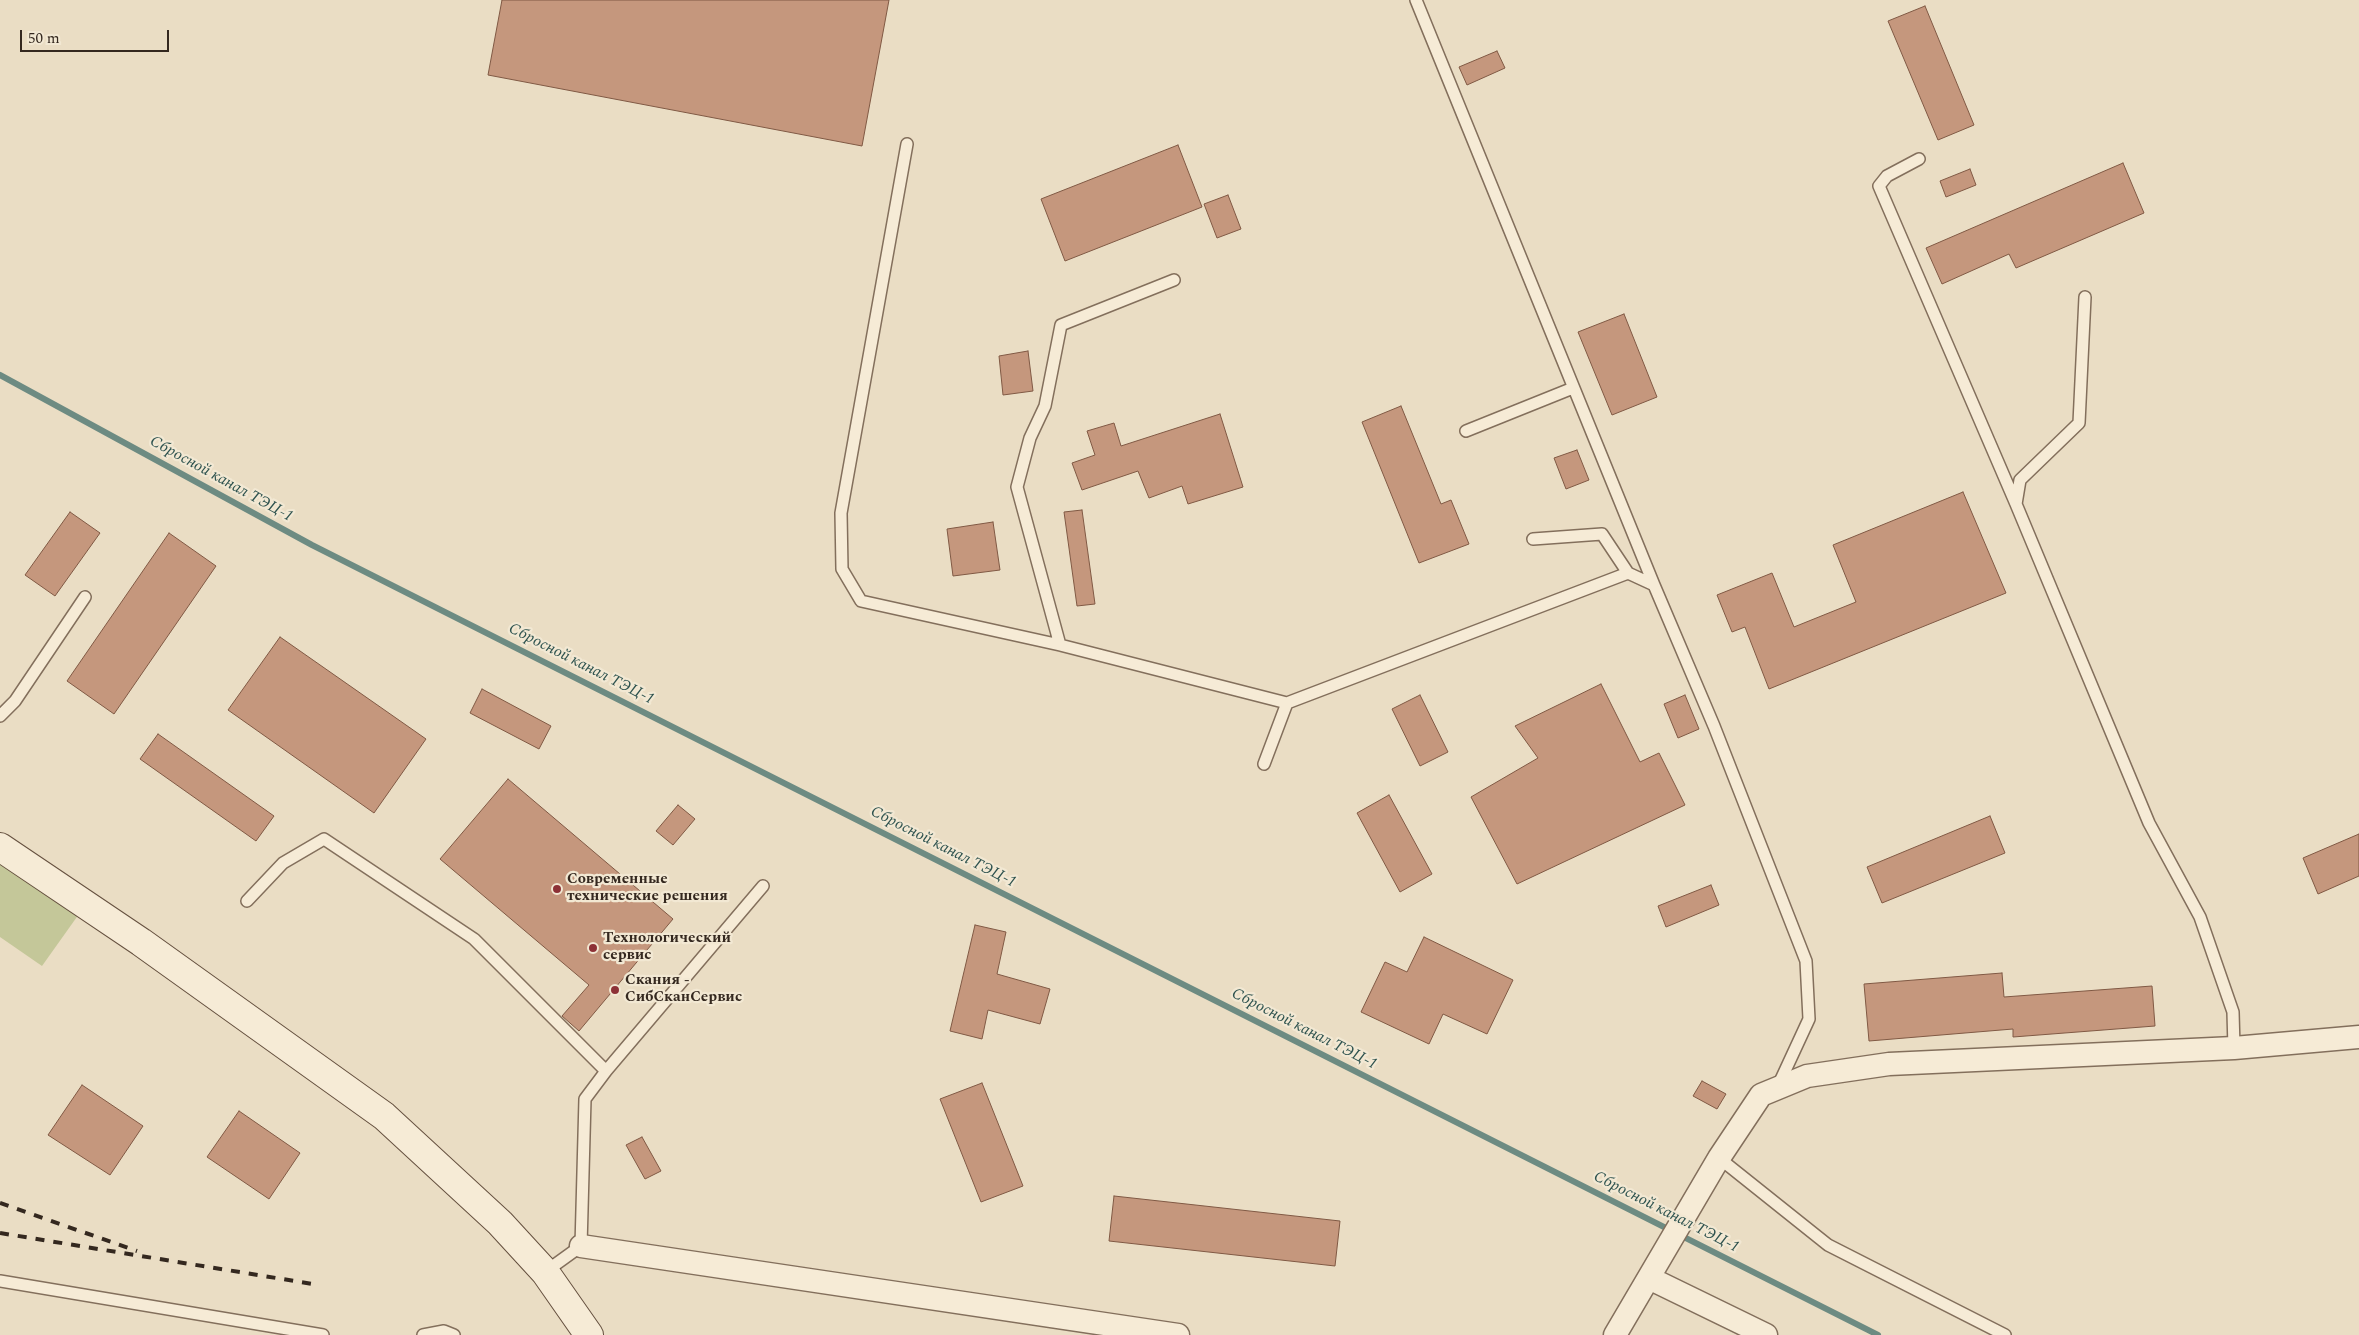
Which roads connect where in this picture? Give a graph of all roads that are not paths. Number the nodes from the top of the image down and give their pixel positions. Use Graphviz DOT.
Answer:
graph roads {
  1 [pos="1416,0"];
  2 [pos="906,144"];
  3 [pos="1919,159"];
  4 [pos="1174,280"];
  5 [pos="2085,297"];
  6 [pos="1573,388"];
  7 [pos="1466,431"];
  8 [pos="2016,504"];
  9 [pos="1533,539"];
  10 [pos="1628,574"];
  11 [pos="1654,585"];
  12 [pos="85,597"];
  13 [pos="1060,645"];
  14 [pos="1287,703"];
  15 [pos="0,716"];
  16 [pos="1264,764"];
  17 [pos="0,847"];
  18 [pos="763,886"];
  19 [pos="247,901"];
  20 [pos="2359,1037"];
  21 [pos="2234,1048"];
  22 [pos="606,1071"];
  23 [pos="1778,1088"];
  24 [pos="1719,1158"];
  25 [pos="580,1246"];
  26 [pos="1654,1268"];
  27 [pos="544,1272"];
  28 [pos="0,1281"];
  29 [pos="322,1335"];
  30 [pos="423,1335"];
  31 [pos="454,1335"];
  32 [pos="589,1335"];
  33 [pos="1178,1335"];
  34 [pos="1615,1335"];
  35 [pos="1766,1335"];
  36 [pos="2005,1335"];
  1 -- 6 [label="lane"];
  2 -- 13 [label="lane"];
  3 -- 8 [label="lane"];
  4 -- 13 [label="lane"];
  5 -- 8 [label="lane"];
  6 -- 7 [label="lane"];
  6 -- 11 [label="lane"];
  8 -- 21 [label="lane"];
  9 -- 10 [label="lane"];
  10 -- 11 [label="lane"];
  10 -- 14 [label="lane"];
  11 -- 23 [label="lane"];
  12 -- 15 [label="lane"];
  13 -- 14 [label="lane"];
  14 -- 16 [label="lane"];
  17 -- 27 [label="main road"];
  18 -- 22 [label="lane"];
  19 -- 22 [label="lane"];
  20 -- 21 [label="street"];
  21 -- 23 [label="street"];
  22 -- 25 [label="lane"];
  23 -- 24 [label="street"];
  24 -- 26 [label="street"];
  24 -- 36 [label="lane"];
  25 -- 27 [label="lane"];
  25 -- 33 [label="street"];
  26 -- 34 [label="street"];
  26 -- 35 [label="street"];
  27 -- 32 [label="main road"];
  28 -- 29 [label="lane"];
  30 -- 31 [label="lane"];
}
